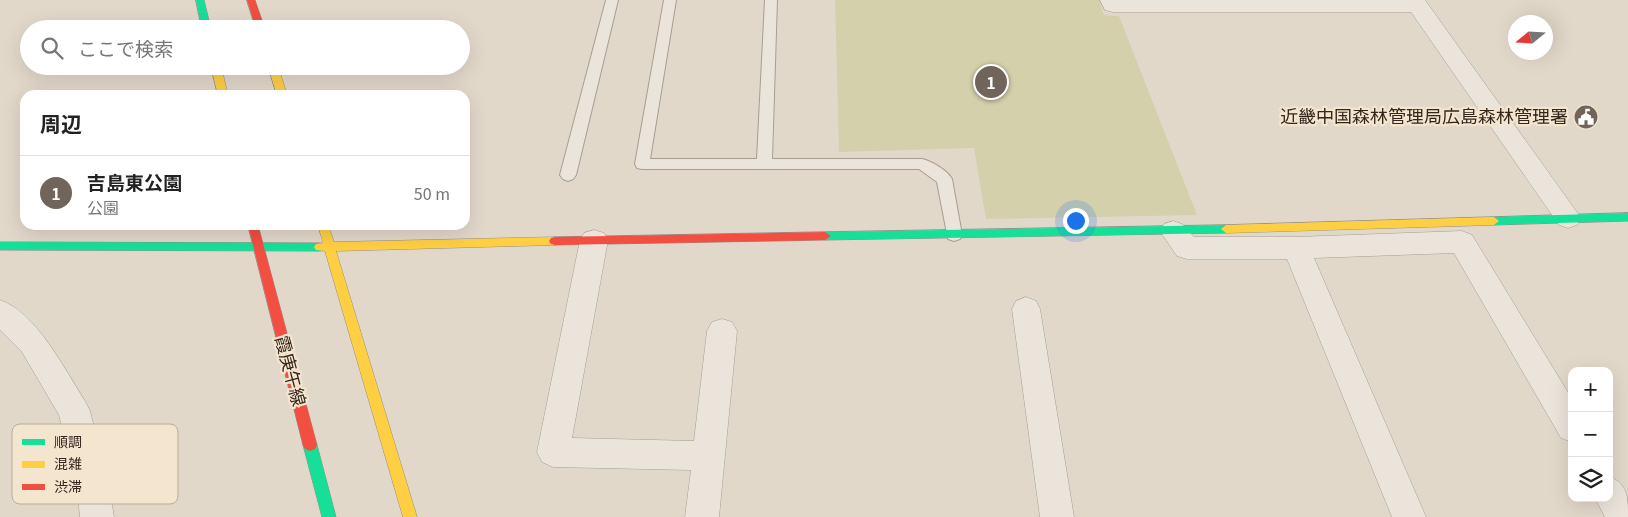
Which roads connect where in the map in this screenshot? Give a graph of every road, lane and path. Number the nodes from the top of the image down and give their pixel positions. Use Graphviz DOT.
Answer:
graph roads {
  1 [pos="200,0"];
  2 [pos="252,0"];
  3 [pos="612,0"];
  4 [pos="670,0"];
  5 [pos="771,0"];
  6 [pos="1112,0"];
  7 [pos="205,20"];
  8 [pos="258,20"];
  9 [pos="218,75"];
  10 [pos="276,75"];
  11 [pos="222,90"];
  12 [pos="280,90"];
  13 [pos="764,164"];
  14 [pos="568,175"];
  15 [pos="1628,217"];
  16 [pos="1568,218"];
  17 [pos="254,230"];
  18 [pos="324,230"];
  19 [pos="1173,231"];
  20 [pos="954,235"];
  21 [pos="594,240"];
  22 [pos="0,246"];
  23 [pos="257,246"];
  24 [pos="329,247"];
  25 [pos="1296,248"];
  26 [pos="1026,309"];
  27 [pos="0,312"];
  28 [pos="722,331"];
  29 [pos="1568,421"];
  30 [pos="77,424"];
  31 [pos="708,456"];
  32 [pos="1613,499"];
  33 [pos="95,504"];
  34 [pos="97,517"];
  35 [pos="329,517"];
  36 [pos="410,517"];
  37 [pos="702,517"];
  38 [pos="1057,517"];
  39 [pos="1409,517"];
  40 [pos="1624,517"];
  1 -- 7 [label="street"];
  2 -- 8 [label="street"];
  3 -- 14 [label="lane"];
  4 -- 13 [label="lane"];
  5 -- 13 [label="lane"];
  6 -- 16 [label="street"];
  9 -- 11 [label="street"];
  10 -- 12 [label="street"];
  13 -- 20 [label="lane"];
  15 -- 16 [label="street"];
  16 -- 19 [label="street"];
  17 -- 23 [label="street, 霞庚午線"];
  18 -- 24 [label="street"];
  19 -- 20 [label="street"];
  19 -- 25 [label="street"];
  20 -- 21 [label="street"];
  21 -- 24 [label="street"];
  21 -- 31 [label="street"];
  22 -- 23 [label="street"];
  23 -- 24 [label="street"];
  23 -- 35 [label="street, 霞庚午線"];
  24 -- 36 [label="street"];
  25 -- 29 [label="street"];
  25 -- 39 [label="street"];
  26 -- 38 [label="street"];
  27 -- 30 [label="street"];
  28 -- 31 [label="street"];
  31 -- 37 [label="street"];
  32 -- 40 [label="street"];
  33 -- 34 [label="street"];
}
